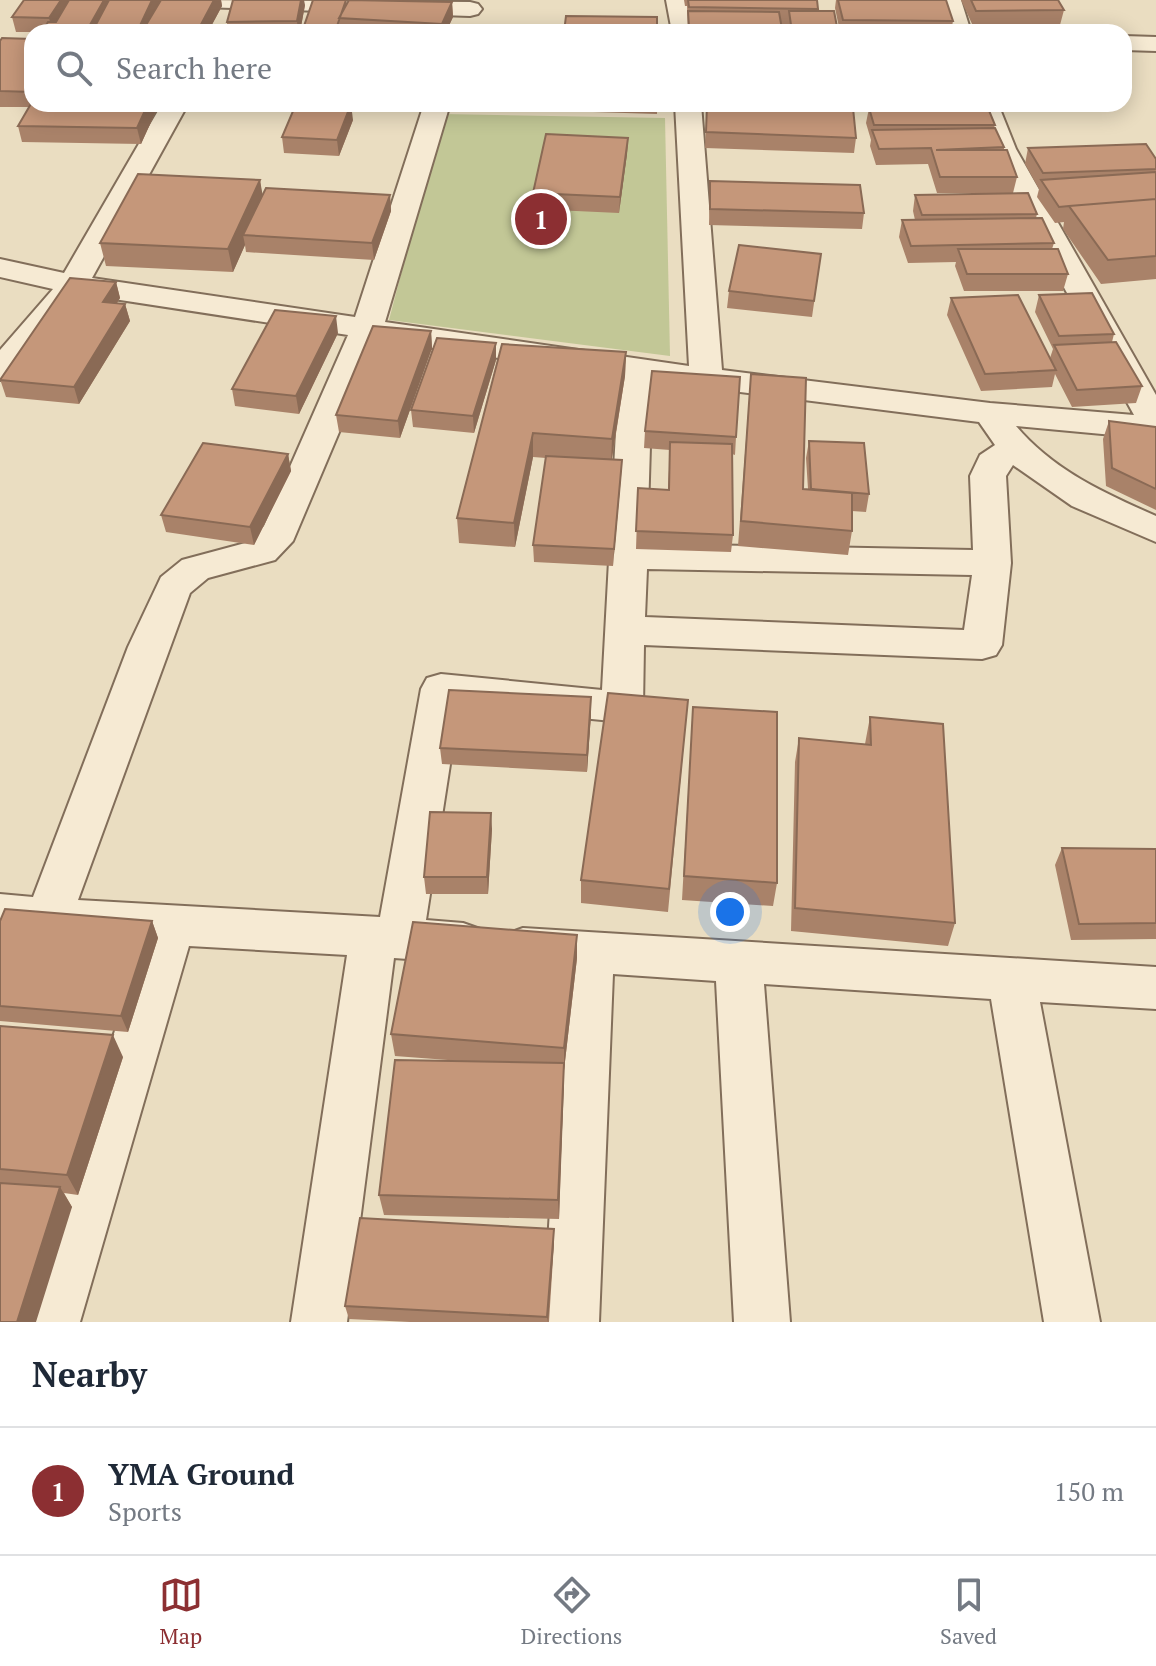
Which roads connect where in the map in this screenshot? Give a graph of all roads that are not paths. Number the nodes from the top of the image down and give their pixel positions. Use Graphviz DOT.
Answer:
graph roads {
  1 [pos="201,0"];
  2 [pos="678,0"];
  3 [pos="949,0"];
  4 [pos="472,4"];
  5 [pos="228,11"];
  6 [pos="465,24"];
  7 [pos="682,24"];
  8 [pos="956,24"];
  9 [pos="1132,43"];
  10 [pos="1156,44"];
  11 [pos="170,112"];
  12 [pos="434,112"];
  13 [pos="689,112"];
  14 [pos="988,112"];
  15 [pos="0,268"];
  16 [pos="73,284"];
  17 [pos="367,328"];
  18 [pos="636,369"];
  19 [pos="0,370"];
  20 [pos="706,378"];
  21 [pos="990,413"];
  22 [pos="1156,426"];
  23 [pos="1014,448"];
  24 [pos="1156,530"];
  25 [pos="629,556"];
  26 [pos="992,563"];
  27 [pos="625,630"];
  28 [pos="0,914"];
  29 [pos="48,918"];
  30 [pos="171,927"];
  31 [pos="387,936"];
  32 [pos="590,954"];
  33 [pos="739,964"];
  34 [pos="1012,982"];
  35 [pos="1156,988"];
  36 [pos="52,1322"];
  37 [pos="319,1322"];
  38 [pos="571,1322"];
  39 [pos="762,1322"];
  40 [pos="1072,1322"];
  1 -- 5 [label="street"];
  2 -- 7 [label="street"];
  3 -- 8 [label="street"];
  4 -- 5 [label="street"];
  4 -- 6 [label="street"];
  9 -- 10 [label="street"];
  11 -- 16 [label="street"];
  12 -- 17 [label="street"];
  13 -- 20 [label="street"];
  14 -- 22 [label="street"];
  15 -- 16 [label="street"];
  16 -- 17 [label="street"];
  16 -- 19 [label="street"];
  17 -- 18 [label="street"];
  17 -- 29 [label="street"];
  18 -- 20 [label="street"];
  18 -- 25 [label="street"];
  20 -- 21 [label="street"];
  21 -- 22 [label="street"];
  21 -- 23 [label="street"];
  23 -- 24 [label="street"];
  23 -- 26 [label="street"];
  25 -- 26 [label="street"];
  25 -- 27 [label="street"];
  26 -- 27 [label="street"];
  27 -- 31 [label="street"];
  28 -- 29 [label="street"];
  29 -- 30 [label="street"];
  30 -- 31 [label="street"];
  30 -- 36 [label="street"];
  31 -- 32 [label="street"];
  31 -- 37 [label="street"];
  32 -- 33 [label="street"];
  32 -- 38 [label="street"];
  33 -- 34 [label="street"];
  33 -- 39 [label="street"];
  34 -- 35 [label="street"];
  34 -- 40 [label="street"];
}
